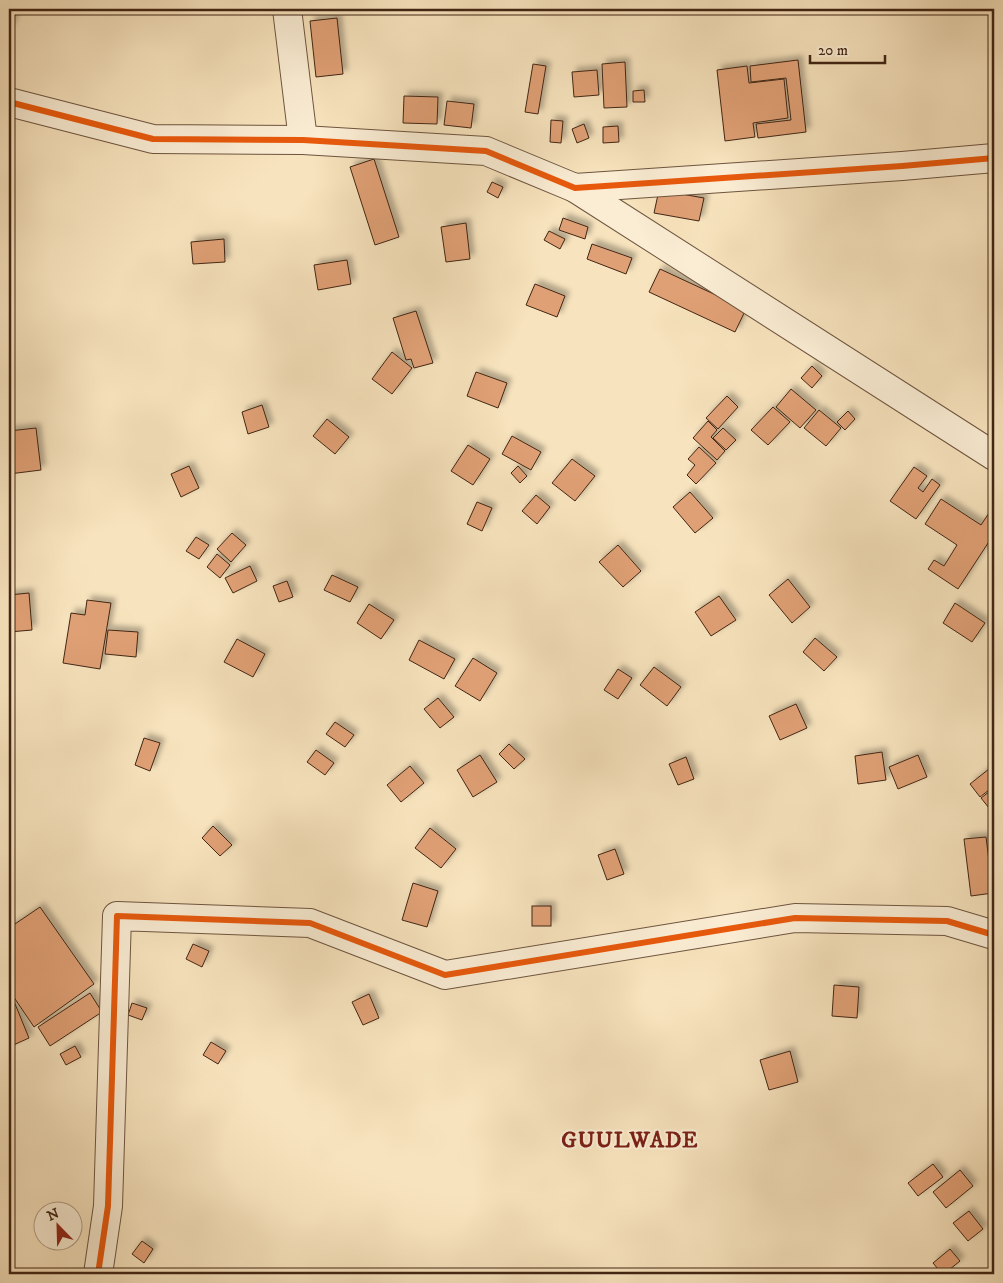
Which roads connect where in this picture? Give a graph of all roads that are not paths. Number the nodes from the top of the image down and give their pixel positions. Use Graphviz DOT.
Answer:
graph roads {
  1 [pos="287,9"];
  2 [pos="9,102"];
  3 [pos="303,140"];
  4 [pos="994,158"];
  5 [pos="575,188"];
  6 [pos="994,456"];
  7 [pos="994,935"];
  8 [pos="98,1274"];
  1 -- 3 [label="street"];
  2 -- 3 [label="street"];
  3 -- 5 [label="street"];
  4 -- 5 [label="street"];
  5 -- 6 [label="street"];
  7 -- 8 [label="street"];
}
